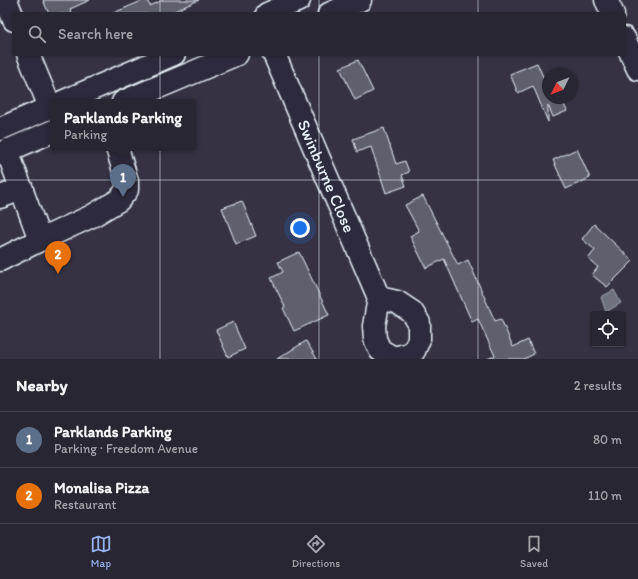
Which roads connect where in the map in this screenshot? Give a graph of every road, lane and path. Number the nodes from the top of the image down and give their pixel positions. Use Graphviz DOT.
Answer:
graph roads {
  1 [pos="6,0"];
  2 [pos="299,0"];
  3 [pos="360,0"];
  4 [pos="606,0"];
  5 [pos="272,12"];
  6 [pos="333,12"];
  7 [pos="612,12"];
  8 [pos="12,15"];
  9 [pos="626,42"];
  10 [pos="29,56"];
  11 [pos="170,56"];
  12 [pos="172,56"];
  13 [pos="232,56"];
  14 [pos="275,56"];
  15 [pos="638,69"];
  16 [pos="52,99"];
  17 [pos="69,99"];
  18 [pos="118,99"];
  19 [pos="130,99"];
  20 [pos="50,107"];
  21 [pos="0,129"];
  22 [pos="50,132"];
  23 [pos="118,151"];
  24 [pos="4,152"];
  25 [pos="22,189"];
  26 [pos="0,198"];
  27 [pos="40,240"];
  28 [pos="0,260"];
  29 [pos="379,298"];
  1 -- 8 [label="main road"];
  2 -- 5 [label="main road"];
  3 -- 6 [label="main road"];
  4 -- 7 [label="main road"];
  9 -- 15 [label="main road"];
  10 -- 16 [label="main road"];
  11 -- 17 [label="main road"];
  12 -- 18 [label="main road"];
  13 -- 19 [label="main road"];
  14 -- 29 [label="main road, Swinburne Close"];
  20 -- 21 [label="main road"];
  22 -- 24 [label="main road"];
  23 -- 27 [label="main road"];
  24 -- 25 [label="main road"];
  25 -- 26 [label="main road"];
  25 -- 27 [label="main road"];
  27 -- 28 [label="main road"];
}
